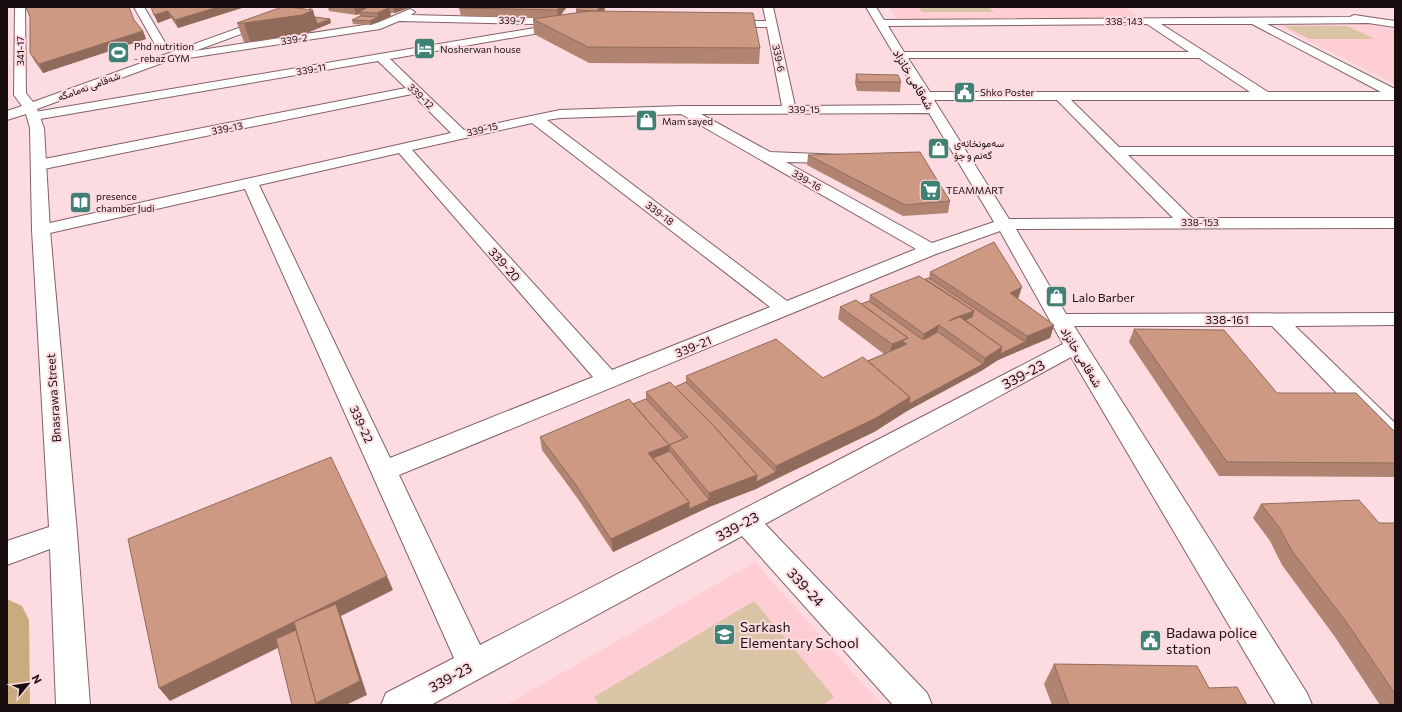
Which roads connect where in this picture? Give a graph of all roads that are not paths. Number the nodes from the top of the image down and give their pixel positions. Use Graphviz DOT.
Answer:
graph roads {
  1 [pos="20,7"];
  2 [pos="306,7"];
  3 [pos="422,7"];
  4 [pos="768,7"];
  5 [pos="143,8"];
  6 [pos="1296,10"];
  7 [pos="875,15"];
  8 [pos="397,18"];
  9 [pos="426,19"];
  10 [pos="1368,20"];
  11 [pos="1149,21"];
  12 [pos="1254,21"];
  13 [pos="573,23"];
  14 [pos="716,24"];
  15 [pos="772,24"];
  16 [pos="1395,24"];
  17 [pos="453,44"];
  18 [pos="146,51"];
  19 [pos="899,55"];
  20 [pos="1202,55"];
  21 [pos="381,57"];
  22 [pos="162,59"];
  23 [pos="415,90"];
  24 [pos="1060,96"];
  25 [pos="1265,96"];
  26 [pos="1393,97"];
  27 [pos="25,102"];
  28 [pos="928,102"];
  29 [pos="789,108"];
  30 [pos="684,110"];
  31 [pos="7,116"];
  32 [pos="535,118"];
  33 [pos="460,134"];
  34 [pos="402,148"];
  35 [pos="1115,151"];
  36 [pos="1395,151"];
  37 [pos="767,157"];
  38 [pos="851,158"];
  39 [pos="39,165"];
  40 [pos="250,183"];
  41 [pos="1186,222"];
  42 [pos="1395,223"];
  43 [pos="1004,224"];
  44 [pos="41,230"];
  45 [pos="930,250"];
  46 [pos="785,309"];
  47 [pos="1277,319"];
  48 [pos="1395,319"];
  49 [pos="1059,320"];
  50 [pos="1075,346"];
  51 [pos="608,380"];
  52 [pos="1395,438"];
  53 [pos="384,471"];
  54 [pos="745,521"];
  55 [pos="63,533"];
  56 [pos="7,553"];
  57 [pos="473,665"];
  58 [pos="73,705"];
  59 [pos="398,705"];
  60 [pos="915,705"];
  61 [pos="1295,705"];
  1 -- 27 [label="street, 341-17"];
  2 -- 22 [label="street, شەقامی نەمامگە"];
  3 -- 8 [label="street, 339-2"];
  4 -- 15 [label="street, 339-6"];
  5 -- 18 [label="street"];
  6 -- 10 [label="street"];
  7 -- 11 [label="street, 338-143"];
  7 -- 19 [label="street, شەقامی خانزاد"];
  8 -- 9 [label="street, 339-7"];
  8 -- 22 [label="street, 339-2"];
  9 -- 13 [label="street, 339-7"];
  9 -- 17 [label="street"];
  10 -- 12 [label="street, 338-143"];
  10 -- 16 [label="street"];
  11 -- 12 [label="street, 338-143"];
  11 -- 20 [label="street"];
  12 -- 26 [label="street"];
  13 -- 17 [label="street, 339-11"];
  14 -- 15 [label="street"];
  15 -- 29 [label="street, 339-6"];
  17 -- 21 [label="street, 339-11"];
  19 -- 20 [label="street"];
  19 -- 28 [label="street, شەقامی خانزاد"];
  20 -- 25 [label="street"];
  21 -- 23 [label="street, 339-12"];
  21 -- 27 [label="street, 339-11"];
  22 -- 27 [label="street, شەقامی نەمامگە"];
  23 -- 33 [label="street, 339-12"];
  23 -- 39 [label="street, 339-13"];
  24 -- 25 [label="street, 339-15"];
  24 -- 28 [label="street, 339-15"];
  24 -- 35 [label="street"];
  25 -- 26 [label="street, 339-15"];
  27 -- 31 [label="street, شەقامی نەمامگە"];
  27 -- 39 [label="street, Bnasrawa Street"];
  28 -- 29 [label="street, 339-15"];
  28 -- 43 [label="street, شەقامی خانزاد"];
  29 -- 30 [label="street, 339-15"];
  30 -- 32 [label="street, 339-15"];
  30 -- 37 [label="street, 339-16"];
  32 -- 33 [label="street, 339-15"];
  32 -- 46 [label="street, 339-18"];
  33 -- 34 [label="street, 339-15"];
  34 -- 40 [label="street, 339-15"];
  34 -- 51 [label="street, 339-20"];
  35 -- 36 [label="street"];
  35 -- 41 [label="street"];
  37 -- 38 [label="street"];
  37 -- 45 [label="street, 339-16"];
  39 -- 44 [label="street, Bnasrawa Street"];
  40 -- 44 [label="street, 339-15"];
  40 -- 53 [label="street, 339-22"];
  41 -- 42 [label="street, 338-153"];
  41 -- 43 [label="street, 338-153"];
  43 -- 45 [label="street, 339-21"];
  43 -- 49 [label="street, شەقامی خانزاد"];
  44 -- 55 [label="street, Bnasrawa Street"];
  45 -- 46 [label="street, 339-21"];
  46 -- 51 [label="street, 339-21"];
  47 -- 48 [label="street, 338-161"];
  47 -- 49 [label="street, 338-161"];
  47 -- 52 [label="street"];
  49 -- 50 [label="street, شەقامی خانزاد"];
  50 -- 54 [label="street, 339-23"];
  50 -- 61 [label="street, شەقامی خانزاد"];
  51 -- 53 [label="street, 339-21"];
  53 -- 57 [label="street, 339-22"];
  54 -- 57 [label="street, 339-23"];
  54 -- 60 [label="street, 339-24"];
  55 -- 56 [label="street"];
  55 -- 58 [label="street, Bnasrawa Street"];
  57 -- 59 [label="street, 339-23"];
}
